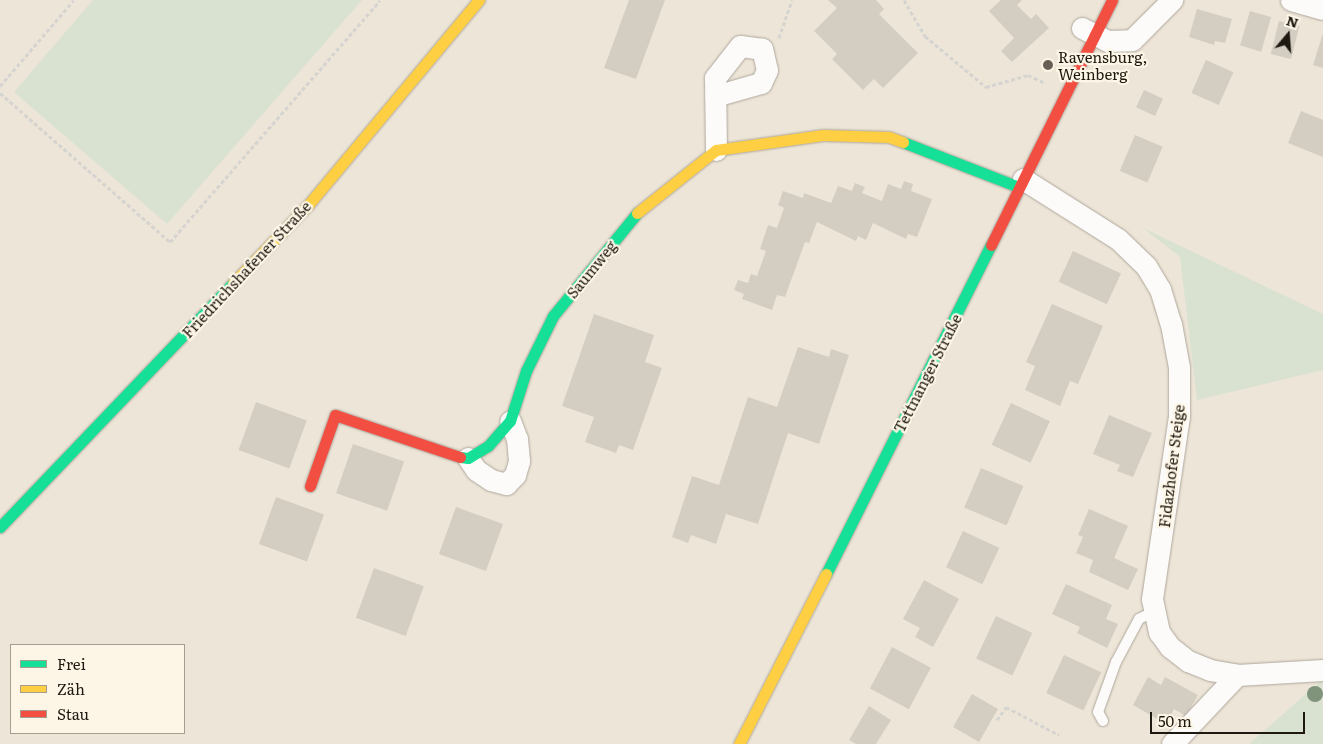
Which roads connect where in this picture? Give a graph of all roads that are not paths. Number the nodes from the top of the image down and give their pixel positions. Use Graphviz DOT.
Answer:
graph roads {
  1 [pos="480,0"];
  2 [pos="1112,0"];
  3 [pos="1291,0"];
  4 [pos="1169,2"];
  5 [pos="1323,9"];
  6 [pos="1088,31"];
  7 [pos="716,96"];
  8 [pos="716,150"];
  9 [pos="1021,183"];
  10 [pos="510,421"];
  11 [pos="468,458"];
  12 [pos="310,486"];
  13 [pos="0,527"];
  14 [pos="1153,612"];
  15 [pos="1323,670"];
  16 [pos="1237,675"];
  17 [pos="1103,721"];
  18 [pos="739,744"];
  19 [pos="1172,744"];
  1 -- 13 [label="street, Friedrichshafener Straße"];
  2 -- 6 [label="street, Tettnanger Straße"];
  3 -- 5 [label="street"];
  4 -- 6 [label="street"];
  6 -- 9 [label="street, Tettnanger Straße"];
  7 -- 7 [label="street"];
  7 -- 8 [label="street"];
  8 -- 9 [label="street, Saumweg"];
  8 -- 10 [label="street, Saumweg"];
  9 -- 14 [label="street, Fidazhofer Steige"];
  9 -- 18 [label="street, Tettnanger Straße"];
  10 -- 11 [label="street, Saumweg"];
  10 -- 11 [label="street"];
  11 -- 12 [label="street"];
  14 -- 16 [label="street"];
  14 -- 17 [label="lane"];
  15 -- 16 [label="street"];
  16 -- 19 [label="street"];
}
